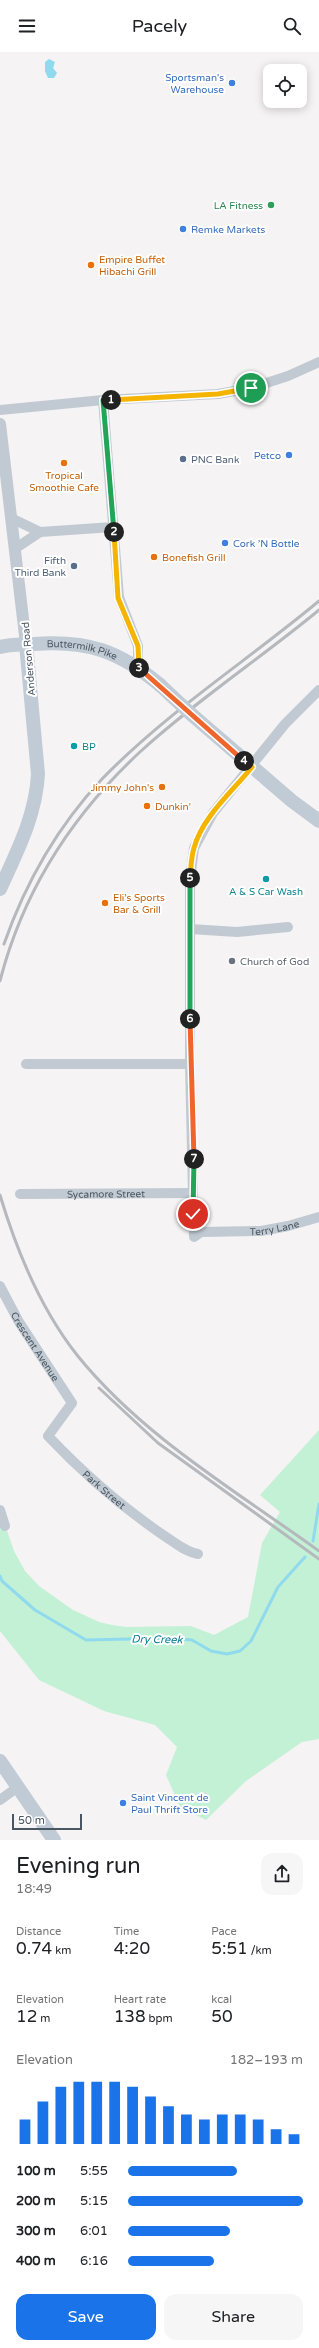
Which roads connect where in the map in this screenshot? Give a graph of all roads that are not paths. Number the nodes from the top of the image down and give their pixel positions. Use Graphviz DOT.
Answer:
graph roads {
  1 [pos="319,362"];
  2 [pos="103,400"];
  3 [pos="0,410"];
  4 [pos="0,424"];
  5 [pos="11,518"];
  6 [pos="113,528"];
  7 [pos="40,532"];
  8 [pos="16,548"];
  9 [pos="26,644"];
  10 [pos="0,646"];
  11 [pos="138,667"];
  12 [pos="319,690"];
  13 [pos="252,767"];
  14 [pos="319,821"];
  15 [pos="0,889"];
  16 [pos="288,927"];
  17 [pos="190,929"];
  18 [pos="26,1064"];
  19 [pos="190,1064"];
  20 [pos="192,1192"];
  21 [pos="20,1194"];
  22 [pos="319,1217"];
  23 [pos="0,1286"];
  24 [pos="70,1405"];
  25 [pos="0,1510"];
  26 [pos="6,1526"];
  27 [pos="198,1554"];
  28 [pos="0,1761"];
  29 [pos="18,1787"];
  30 [pos="0,1800"];
  31 [pos="54,1840"];
  1 -- 2 [label="street"];
  2 -- 3 [label="street"];
  2 -- 6 [label="street"];
  4 -- 5 [label="street, Anderson Road"];
  5 -- 7 [label="street"];
  5 -- 8 [label="street, Anderson Road"];
  6 -- 7 [label="street"];
  6 -- 11 [label="street"];
  7 -- 8 [label="street"];
  8 -- 9 [label="street, Anderson Road"];
  9 -- 10 [label="main road, Buttermilk Pike"];
  9 -- 11 [label="main road, Buttermilk Pike"];
  9 -- 15 [label="main road, Anderson Road"];
  11 -- 13 [label="main road, Buttermilk Pike, bridge"];
  12 -- 13 [label="street"];
  13 -- 14 [label="main road, Buttermilk Pike"];
  13 -- 17 [label="street"];
  16 -- 17 [label="street"];
  17 -- 19 [label="street"];
  18 -- 19 [label="street"];
  19 -- 20 [label="street"];
  20 -- 21 [label="street, Sycamore Street"];
  20 -- 22 [label="street, Terry Lane"];
  23 -- 24 [label="street, Crescent Avenue"];
  24 -- 27 [label="street, Park Street"];
  25 -- 26 [label="street"];
  28 -- 29 [label="main road"];
  29 -- 30 [label="street"];
  29 -- 31 [label="main road"];
}
